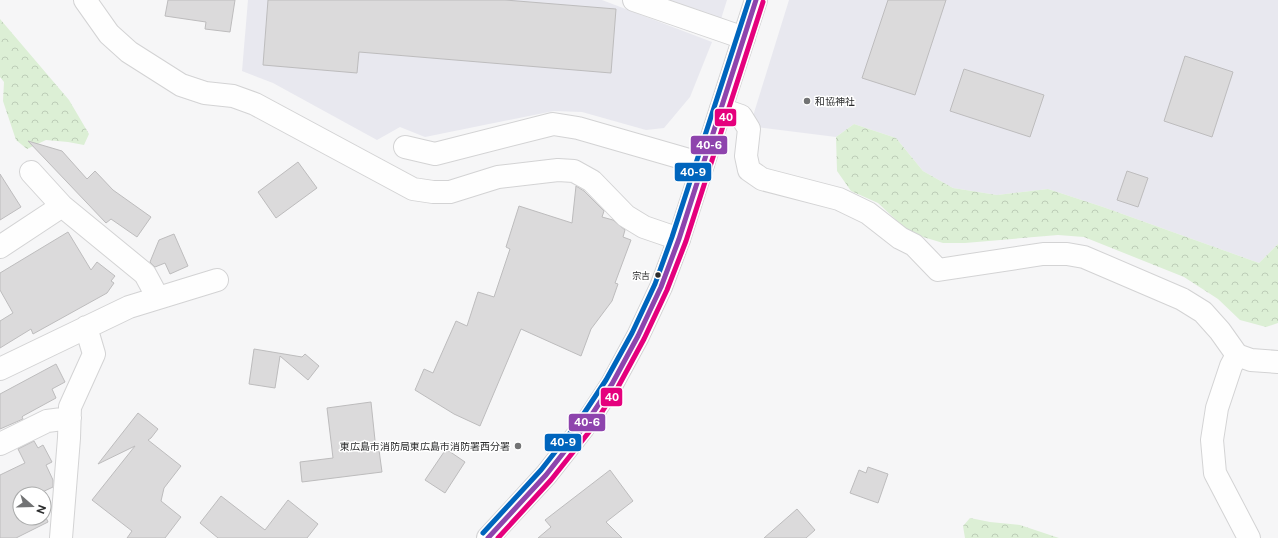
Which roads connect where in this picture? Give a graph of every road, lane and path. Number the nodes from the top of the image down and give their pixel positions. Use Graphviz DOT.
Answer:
graph roads {
  1 [pos="85,0"];
  2 [pos="634,0"];
  3 [pos="756,0"];
  4 [pos="744,38"];
  5 [pos="721,109"];
  6 [pos="405,147"];
  7 [pos="703,164"];
  8 [pos="31,172"];
  9 [pos="62,206"];
  10 [pos="679,240"];
  11 [pos="0,247"];
  12 [pos="217,280"];
  13 [pos="158,298"];
  14 [pos="86,327"];
  15 [pos="1237,355"];
  16 [pos="1278,362"];
  17 [pos="0,368"];
  18 [pos="70,418"];
  19 [pos="0,444"];
  20 [pos="61,538"];
  21 [pos="488,538"];
  22 [pos="1249,538"];
  1 -- 10 [label="main road"];
  2 -- 4 [label="main road"];
  3 -- 4 [label="main road"];
  4 -- 5 [label="main road"];
  5 -- 7 [label="main road"];
  5 -- 15 [label="main road"];
  6 -- 7 [label="main road"];
  7 -- 10 [label="main road"];
  8 -- 9 [label="main road"];
  9 -- 11 [label="main road"];
  9 -- 13 [label="main road"];
  10 -- 21 [label="main road"];
  12 -- 13 [label="main road"];
  13 -- 14 [label="main road"];
  14 -- 17 [label="main road"];
  14 -- 18 [label="main road"];
  15 -- 16 [label="main road"];
  15 -- 22 [label="main road"];
  18 -- 19 [label="main road"];
  18 -- 20 [label="main road"];
}
